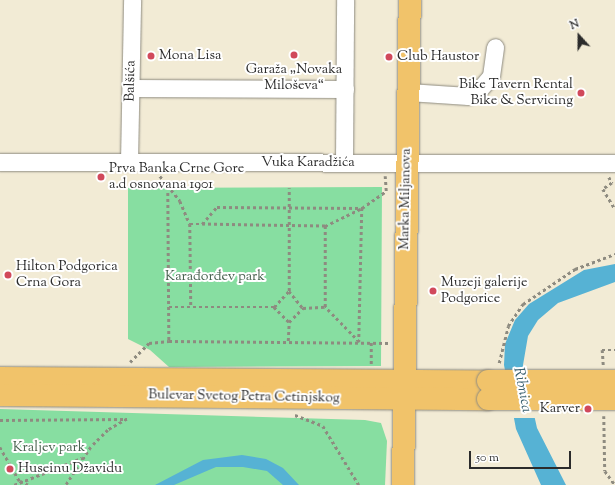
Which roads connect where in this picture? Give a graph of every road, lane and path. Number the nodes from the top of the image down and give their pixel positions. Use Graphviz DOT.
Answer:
graph roads {
  1 [pos="132,0"];
  2 [pos="345,0"];
  3 [pos="410,0"];
  4 [pos="495,47"];
  5 [pos="130,88"];
  6 [pos="345,88"];
  7 [pos="408,92"];
  8 [pos="0,162"];
  9 [pos="129,162"];
  10 [pos="344,163"];
  11 [pos="406,163"];
  12 [pos="609,163"];
  13 [pos="289,188"];
  14 [pos="382,193"];
  15 [pos="289,207"];
  16 [pos="362,208"];
  17 [pos="615,209"];
  18 [pos="190,224"];
  19 [pos="202,224"];
  20 [pos="289,225"];
  21 [pos="325,226"];
  22 [pos="615,254"];
  23 [pos="289,291"];
  24 [pos="191,306"];
  25 [pos="169,307"];
  26 [pos="274,307"];
  27 [pos="324,307"];
  28 [pos="303,308"];
  29 [pos="289,322"];
  30 [pos="169,341"];
  31 [pos="288,341"];
  32 [pos="359,342"];
  33 [pos="371,342"];
  34 [pos="405,344"];
  35 [pos="370,366"];
  36 [pos="125,367"];
  37 [pos="0,378"];
  38 [pos="615,381"];
  39 [pos="492,382"];
  40 [pos="404,389"];
  41 [pos="0,395"];
  42 [pos="615,399"];
  43 [pos="290,413"];
  44 [pos="0,420"];
  45 [pos="0,448"];
  46 [pos="82,457"];
  47 [pos="20,481"];
  48 [pos="14,485"];
  49 [pos="29,485"];
  50 [pos="66,485"];
  51 [pos="360,485"];
  52 [pos="403,485"];
  1 -- 5 [label="street, Balšića"];
  2 -- 6 [label="street"];
  3 -- 7 [label="main road, Marka Miljanova"];
  4 -- 7 [label="street"];
  5 -- 6 [label="street"];
  5 -- 9 [label="street, Balšića"];
  6 -- 10 [label="street"];
  7 -- 11 [label="main road, Marka Miljanova"];
  8 -- 9 [label="street, Vuka Karadžića"];
  9 -- 10 [label="street, Vuka Karadžića"];
  10 -- 11 [label="street, Vuka Karadžića"];
  11 -- 12 [label="street, Vuka Karadžića"];
  11 -- 34 [label="main road, Marka Miljanova"];
  12 -- 17 [label="path"];
  13 -- 15 [label="path"];
  14 -- 16 [label="path"];
  15 -- 16 [label="path"];
  15 -- 19 [label="path"];
  15 -- 20 [label="path"];
  16 -- 21 [label="path"];
  16 -- 32 [label="path"];
  18 -- 19 [label="path"];
  18 -- 24 [label="path"];
  18 -- 25 [label="path"];
  19 -- 20 [label="path"];
  20 -- 21 [label="path"];
  20 -- 23 [label="path"];
  21 -- 27 [label="path"];
  22 -- 39 [label="path"];
  23 -- 26 [label="path"];
  23 -- 28 [label="path"];
  24 -- 25 [label="path"];
  24 -- 26 [label="path"];
  25 -- 30 [label="path"];
  26 -- 29 [label="path"];
  27 -- 28 [label="path"];
  27 -- 32 [label="path"];
  28 -- 29 [label="path"];
  29 -- 31 [label="path"];
  30 -- 31 [label="path"];
  30 -- 36 [label="path"];
  31 -- 32 [label="path"];
  32 -- 33 [label="path"];
  33 -- 34 [label="path"];
  33 -- 35 [label="path"];
  34 -- 40 [label="main road, Marka Miljanova"];
  37 -- 40 [label="main road, Bulevar Svetog Petra Cetinjskog"];
  38 -- 39 [label="main road, bridge"];
  39 -- 40 [label="main road, Bulevar Svetog Petra Cetinjskog"];
  39 -- 42 [label="main road, bridge"];
  40 -- 41 [label="main road, Bulevar Svetog Petra Cetinjskog"];
  40 -- 52 [label="main road, Marka Miljanova"];
  43 -- 51 [label="path"];
  44 -- 46 [label="path"];
  45 -- 47 [label="path"];
  46 -- 47 [label="path"];
  46 -- 50 [label="path"];
  47 -- 48 [label="path"];
  47 -- 49 [label="path"];
}
